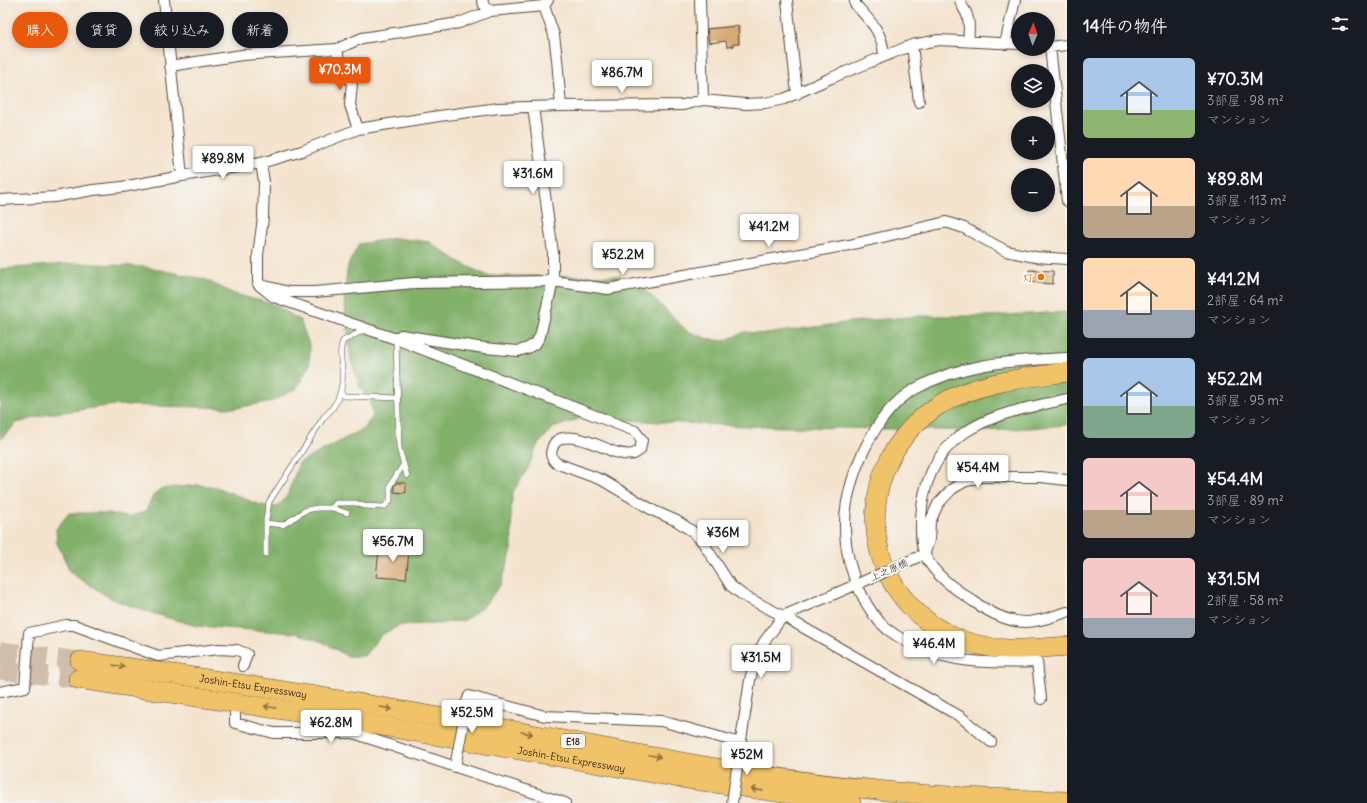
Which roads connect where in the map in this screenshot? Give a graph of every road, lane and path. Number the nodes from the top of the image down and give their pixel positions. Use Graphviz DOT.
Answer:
graph roads {
  1 [pos="164,0"];
  2 [pos="482,0"];
  3 [pos="700,0"];
  4 [pos="787,0"];
  5 [pos="855,0"];
  6 [pos="960,0"];
  7 [pos="1015,0"];
  8 [pos="546,3"];
  9 [pos="490,11"];
  10 [pos="968,42"];
  11 [pos="1005,44"];
  12 [pos="1011,44"];
  13 [pos="912,45"];
  14 [pos="1067,45"];
  15 [pos="1055,46"];
  16 [pos="337,49"];
  17 [pos="884,56"];
  18 [pos="1050,56"];
  19 [pos="170,66"];
  20 [pos="797,94"];
  21 [pos="703,100"];
  22 [pos="919,102"];
  23 [pos="561,106"];
  24 [pos="533,107"];
  25 [pos="358,130"];
  26 [pos="260,163"];
  27 [pos="182,176"];
  28 [pos="0,200"];
  29 [pos="1067,201"];
  30 [pos="1067,259"];
  31 [pos="553,282"];
  32 [pos="258,284"];
  33 [pos="366,329"];
  34 [pos="396,340"];
  35 [pos="1067,358"];
  36 [pos="1067,372"];
  37 [pos="1067,383"];
  38 [pos="341,392"];
  39 [pos="398,398"];
  40 [pos="1067,399"];
  41 [pos="404,464"];
  42 [pos="407,476"];
  43 [pos="1067,480"];
  44 [pos="332,508"];
  45 [pos="347,513"];
  46 [pos="266,523"];
  47 [pos="266,554"];
  48 [pos="921,555"];
  49 [pos="858,584"];
  50 [pos="1067,612"];
  51 [pos="783,616"];
  52 [pos="1067,634"];
  53 [pos="1067,646"];
  54 [pos="244,666"];
  55 [pos="0,692"];
  56 [pos="1041,699"];
  57 [pos="235,713"];
  58 [pos="991,742"];
  59 [pos="740,745"];
  60 [pos="455,765"];
  61 [pos="1067,797"];
  62 [pos="1012,799"];
  63 [pos="1067,801"];
  64 [pos="565,803"];
  65 [pos="732,803"];
  66 [pos="851,803"];
  1 -- 19 [label="street"];
  2 -- 9 [label="street"];
  3 -- 21 [label="street"];
  4 -- 20 [label="street"];
  5 -- 17 [label="street"];
  6 -- 10 [label="street"];
  7 -- 11 [label="street"];
  8 -- 9 [label="street"];
  8 -- 23 [label="street"];
  9 -- 16 [label="street"];
  10 -- 11 [label="street"];
  10 -- 13 [label="street"];
  11 -- 12 [label="street"];
  13 -- 17 [label="street"];
  13 -- 22 [label="street"];
  14 -- 15 [label="street"];
  16 -- 19 [label="street"];
  16 -- 25 [label="street"];
  17 -- 20 [label="street"];
  18 -- 29 [label="street"];
  19 -- 27 [label="street"];
  20 -- 21 [label="street"];
  21 -- 23 [label="street"];
  23 -- 24 [label="street"];
  24 -- 25 [label="street"];
  24 -- 31 [label="street"];
  25 -- 26 [label="street"];
  26 -- 27 [label="street"];
  26 -- 32 [label="street"];
  27 -- 28 [label="street"];
  30 -- 31 [label="street"];
  31 -- 32 [label="street"];
  31 -- 34 [label="street"];
  32 -- 33 [label="street"];
  33 -- 34 [label="street"];
  33 -- 38 [label="lane"];
  34 -- 39 [label="lane"];
  34 -- 51 [label="street"];
  35 -- 49 [label="street"];
  36 -- 53 [label="highway"];
  37 -- 52 [label="highway"];
  38 -- 39 [label="lane"];
  38 -- 46 [label="lane"];
  39 -- 41 [label="lane"];
  40 -- 48 [label="street"];
  41 -- 42 [label="lane"];
  41 -- 44 [label="lane"];
  43 -- 48 [label="street"];
  44 -- 45 [label="lane"];
  44 -- 46 [label="lane"];
  46 -- 47 [label="lane"];
  48 -- 49 [label="street, 上之原橋, bridge"];
  48 -- 50 [label="street"];
  49 -- 51 [label="street, 上之原橋"];
  49 -- 56 [label="street"];
  51 -- 58 [label="street"];
  51 -- 59 [label="street"];
  54 -- 55 [label="street"];
  57 -- 60 [label="street"];
  59 -- 60 [label="street, bridge"];
  59 -- 65 [label="street, bridge"];
  60 -- 64 [label="street"];
  61 -- 62 [label="highway"];
  62 -- 63 [label="highway, Joshin-Etsu Expressway / E18"];
  66 -- 62 [label="highway, Joshin-Etsu Expressway / E18, one-way"];
}
